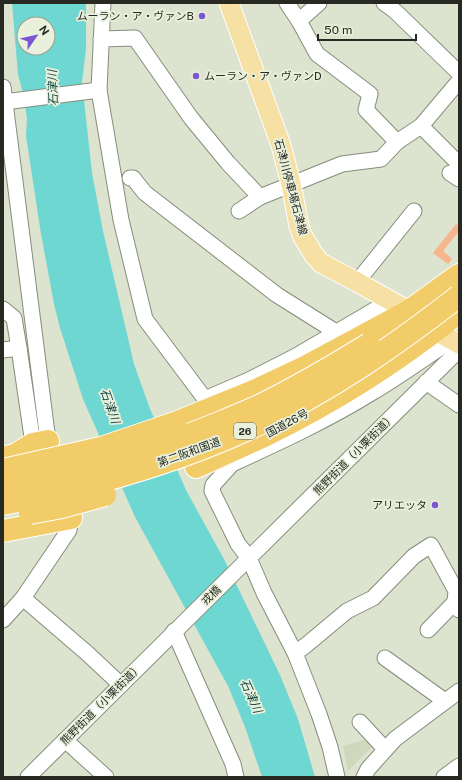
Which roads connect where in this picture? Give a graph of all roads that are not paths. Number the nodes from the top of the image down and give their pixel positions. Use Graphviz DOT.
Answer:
graph roads {
  1 [pos="103,3"];
  2 [pos="229,3"];
  3 [pos="287,3"];
  4 [pos="319,3"];
  5 [pos="392,6"];
  6 [pos="299,21"];
  7 [pos="101,39"];
  8 [pos="459,74"];
  9 [pos="459,81"];
  10 [pos="99,90"];
  11 [pos="4,94"];
  12 [pos="421,126"];
  13 [pos="397,142"];
  14 [pos="455,171"];
  15 [pos="130,178"];
  16 [pos="291,184"];
  17 [pos="260,197"];
  18 [pos="414,210"];
  19 [pos="239,211"];
  20 [pos="459,275"];
  21 [pos="459,280"];
  22 [pos="357,282"];
  23 [pos="459,296"];
  24 [pos="389,300"];
  25 [pos="3,309"];
  26 [pos="409,311"];
  27 [pos="459,312"];
  28 [pos="336,332"];
  29 [pos="452,341"];
  30 [pos="19,348"];
  31 [pos="3,350"];
  32 [pos="426,382"];
  33 [pos="459,405"];
  34 [pos="40,443"];
  35 [pos="3,458"];
  36 [pos="3,470"];
  37 [pos="3,485"];
  38 [pos="4,518"];
  39 [pos="71,518"];
  40 [pos="245,562"];
  41 [pos="22,598"];
  42 [pos="457,606"];
  43 [pos="3,620"];
  44 [pos="177,628"];
  45 [pos="428,630"];
  46 [pos="295,653"];
  47 [pos="385,658"];
  48 [pos="121,685"];
  49 [pos="459,691"];
  50 [pos="445,701"];
  51 [pos="360,722"];
  52 [pos="65,740"];
  53 [pos="385,749"];
  54 [pos="459,766"];
  55 [pos="35,775"];
  56 [pos="106,777"];
  57 [pos="236,777"];
  58 [pos="337,777"];
  59 [pos="364,777"];
  60 [pos="444,777"];
  1 -- 7 [label="street"];
  2 -- 16 [label="main road, 石津川停車場石津線"];
  3 -- 6 [label="street"];
  4 -- 6 [label="street"];
  5 -- 8 [label="street"];
  6 -- 13 [label="street"];
  7 -- 10 [label="street"];
  7 -- 17 [label="street"];
  9 -- 12 [label="street"];
  10 -- 11 [label="street"];
  10 -- 28 [label="street"];
  11 -- 34 [label="street"];
  12 -- 13 [label="street"];
  12 -- 14 [label="street"];
  13 -- 16 [label="street"];
  15 -- 28 [label="street"];
  16 -- 17 [label="street"];
  16 -- 22 [label="main road, 石津川停車場石津線"];
  17 -- 19 [label="street"];
  18 -- 22 [label="street"];
  20 -- 26 [label="highway"];
  21 -- 37 [label="highway, 第二阪和国道 / 26, bridge"];
  22 -- 24 [label="main road, 石津川停車場石津線"];
  23 -- 38 [label="highway, 第二阪和国道 / 26, bridge"];
  24 -- 26 [label="main road, 石津川停車場石津線"];
  24 -- 28 [label="street"];
  25 -- 30 [label="street"];
  26 -- 29 [label="main road, 石津川停車場石津線"];
  26 -- 36 [label="highway, bridge"];
  27 -- 29 [label="highway, 国道26号 / 26"];
  29 -- 32 [label="street, 熊野街道（小栗街道）"];
  29 -- 38 [label="highway, 国道26号 / 26, bridge"];
  29 -- 40 [label="street"];
  30 -- 31 [label="street"];
  30 -- 34 [label="street"];
  32 -- 33 [label="street"];
  32 -- 40 [label="street, 熊野街道（小栗街道）"];
  34 -- 35 [label="highway"];
  34 -- 39 [label="street"];
  38 -- 39 [label="highway"];
  39 -- 41 [label="street"];
  40 -- 44 [label="street, 戎橋"];
  40 -- 46 [label="street"];
  41 -- 43 [label="street"];
  41 -- 48 [label="street"];
  42 -- 45 [label="street"];
  42 -- 46 [label="street"];
  44 -- 48 [label="street, 熊野街道（小栗街道）"];
  44 -- 57 [label="street"];
  46 -- 58 [label="street"];
  47 -- 50 [label="street"];
  48 -- 52 [label="street, 熊野街道（小栗街道）"];
  49 -- 50 [label="street"];
  50 -- 53 [label="street"];
  51 -- 53 [label="street"];
  52 -- 55 [label="street, 熊野街道（小栗街道）"];
  52 -- 56 [label="street"];
  53 -- 59 [label="street"];
  54 -- 60 [label="street"];
}
